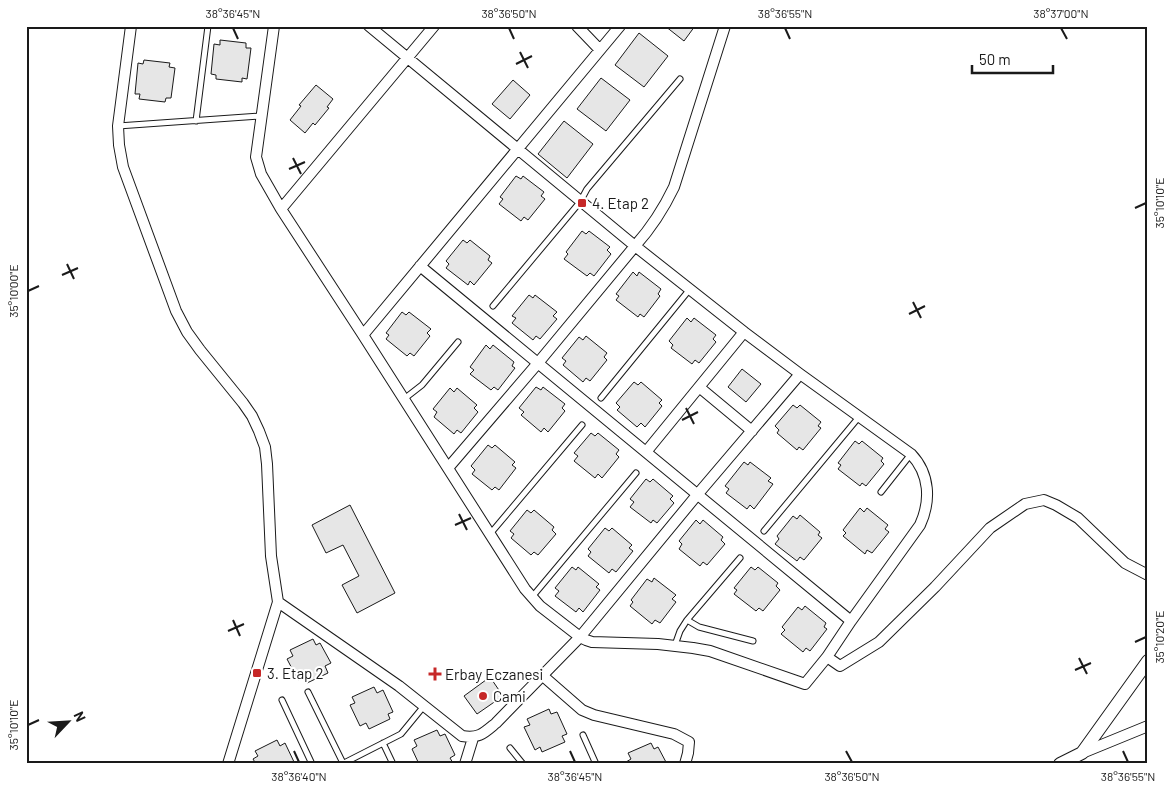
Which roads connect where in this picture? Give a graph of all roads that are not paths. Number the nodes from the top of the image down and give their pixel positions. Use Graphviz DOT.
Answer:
graph roads {
  1 [pos="131,26"];
  2 [pos="208,26"];
  3 [pos="274,26"];
  4 [pos="369,26"];
  5 [pos="434,26"];
  6 [pos="577,26"];
  7 [pos="620,26"];
  8 [pos="725,26"];
  9 [pos="600,50"];
  10 [pos="407,58"];
  11 [pos="680,79"];
  12 [pos="261,116"];
  13 [pos="196,120"];
  14 [pos="118,126"];
  15 [pos="517,149"];
  16 [pos="580,202"];
  17 [pos="281,209"];
  18 [pos="635,246"];
  19 [pos="420,266"];
  20 [pos="690,290"];
  21 [pos="493,306"];
  22 [pos="744,332"];
  23 [pos="363,335"];
  24 [pos="458,342"];
  25 [pos="538,363"];
  26 [pos="800,374"];
  27 [pos="699,386"];
  28 [pos="601,398"];
  29 [pos="404,400"];
  30 [pos="859,416"];
  31 [pos="582,425"];
  32 [pos="752,431"];
  33 [pos="646,452"];
  34 [pos="912,454"];
  35 [pos="448,468"];
  36 [pos="636,474"];
  37 [pos="881,492"];
  38 [pos="697,495"];
  39 [pos="764,531"];
  40 [pos="490,534"];
  41 [pos="740,558"];
  42 [pos="1148,575"];
  43 [pos="531,597"];
  44 [pos="278,602"];
  45 [pos="687,620"];
  46 [pos="850,621"];
  47 [pos="580,637"];
  48 [pos="753,641"];
  49 [pos="675,645"];
  50 [pos="828,657"];
  51 [pos="1148,660"];
  52 [pos="544,676"];
  53 [pos="308,692"];
  54 [pos="282,700"];
  55 [pos="424,706"];
  56 [pos="1148,726"];
  57 [pos="583,735"];
  58 [pos="473,738"];
  59 [pos="383,743"];
  60 [pos="510,748"];
  61 [pos="1082,753"];
  62 [pos="228,764"];
  63 [pos="312,764"];
  64 [pos="343,764"];
  65 [pos="393,764"];
  66 [pos="465,764"];
  67 [pos="523,764"];
  68 [pos="596,764"];
  69 [pos="685,764"];
  70 [pos="1060,764"];
  1 -- 14 [label="street"];
  2 -- 13 [label="lane"];
  3 -- 12 [label="street"];
  4 -- 10 [label="street"];
  5 -- 10 [label="street"];
  6 -- 9 [label="street"];
  7 -- 9 [label="street"];
  8 -- 18 [label="street"];
  9 -- 15 [label="street"];
  10 -- 15 [label="street"];
  10 -- 17 [label="street"];
  11 -- 16 [label="lane"];
  12 -- 13 [label="lane"];
  12 -- 17 [label="street"];
  13 -- 14 [label="lane"];
  14 -- 44 [label="street"];
  15 -- 16 [label="street"];
  15 -- 19 [label="street"];
  16 -- 18 [label="street"];
  16 -- 21 [label="lane"];
  17 -- 23 [label="street"];
  18 -- 20 [label="street"];
  18 -- 25 [label="street"];
  19 -- 23 [label="street"];
  19 -- 25 [label="street"];
  20 -- 22 [label="street"];
  20 -- 28 [label="lane"];
  22 -- 26 [label="street"];
  22 -- 27 [label="street"];
  23 -- 29 [label="street"];
  24 -- 29 [label="lane"];
  25 -- 33 [label="street"];
  25 -- 35 [label="street"];
  26 -- 30 [label="street"];
  26 -- 32 [label="street"];
  27 -- 32 [label="street"];
  27 -- 33 [label="street"];
  29 -- 35 [label="street"];
  30 -- 34 [label="street"];
  30 -- 39 [label="lane"];
  31 -- 40 [label="lane"];
  32 -- 38 [label="street"];
  33 -- 38 [label="street"];
  34 -- 37 [label="lane"];
  34 -- 46 [label="street"];
  35 -- 40 [label="street"];
  36 -- 43 [label="lane"];
  38 -- 46 [label="street"];
  38 -- 47 [label="street"];
  40 -- 43 [label="street"];
  41 -- 45 [label="lane"];
  42 -- 50 [label="street"];
  43 -- 47 [label="street"];
  44 -- 55 [label="street"];
  44 -- 62 [label="street"];
  45 -- 48 [label="lane"];
  45 -- 49 [label="lane"];
  46 -- 50 [label="street"];
  47 -- 49 [label="street"];
  47 -- 52 [label="street"];
  49 -- 50 [label="street"];
  51 -- 61 [label="street"];
  52 -- 58 [label="street"];
  52 -- 69 [label="street"];
  53 -- 64 [label="lane"];
  54 -- 63 [label="lane"];
  55 -- 58 [label="street"];
  55 -- 59 [label="lane"];
  56 -- 61 [label="street"];
  57 -- 68 [label="lane"];
  58 -- 66 [label="street"];
  59 -- 64 [label="lane"];
  59 -- 65 [label="lane"];
  60 -- 67 [label="lane"];
  61 -- 70 [label="street"];
}
